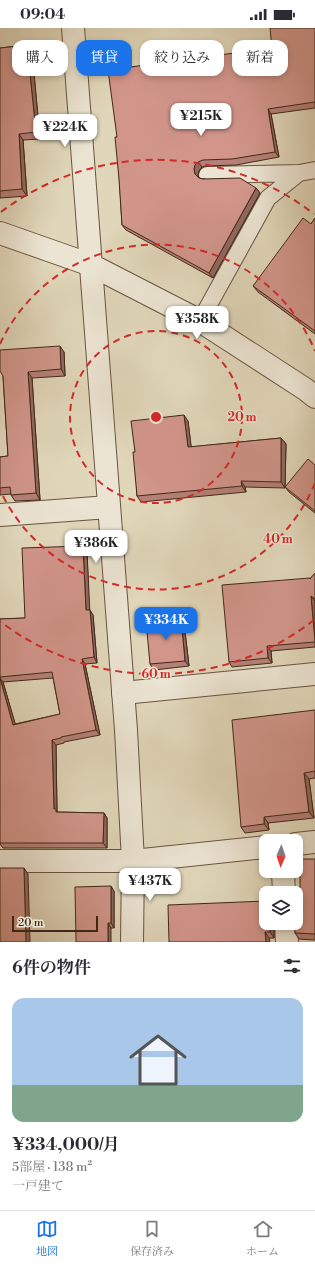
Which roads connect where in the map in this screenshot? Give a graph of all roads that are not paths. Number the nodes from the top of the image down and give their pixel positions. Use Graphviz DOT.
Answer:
graph roads {
  1 [pos="73,28"];
  2 [pos="315,170"];
  3 [pos="299,173"];
  4 [pos="207,175"];
  5 [pos="0,233"];
  6 [pos="90,265"];
  7 [pos="200,321"];
  8 [pos="315,397"];
  9 [pos="109,507"];
  10 [pos="0,515"];
  11 [pos="315,674"];
  12 [pos="123,693"];
  13 [pos="315,842"];
  14 [pos="303,843"];
  15 [pos="259,848"];
  16 [pos="0,861"];
  17 [pos="133,861"];
  18 [pos="286,930"];
  19 [pos="132,942"];
  20 [pos="287,942"];
  1 -- 6 [label="street"];
  2 -- 3 [label="lane"];
  3 -- 4 [label="lane"];
  3 -- 7 [label="lane"];
  5 -- 6 [label="street"];
  6 -- 7 [label="street"];
  6 -- 9 [label="street"];
  7 -- 8 [label="street"];
  9 -- 10 [label="street"];
  9 -- 12 [label="street"];
  11 -- 12 [label="street"];
  12 -- 17 [label="street"];
  13 -- 14 [label="street"];
  15 -- 17 [label="street"];
  16 -- 17 [label="street"];
  17 -- 19 [label="street"];
  18 -- 20 [label="street"];
}
